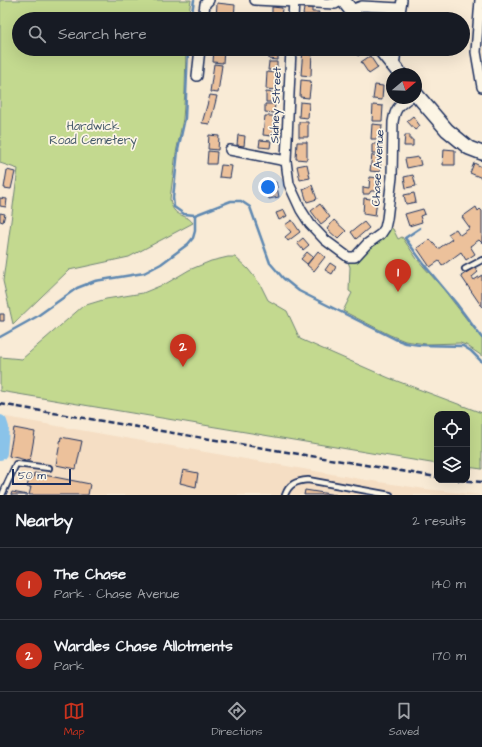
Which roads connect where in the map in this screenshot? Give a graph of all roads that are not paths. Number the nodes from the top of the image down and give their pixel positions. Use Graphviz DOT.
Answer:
graph roads {
  1 [pos="209,0"];
  2 [pos="255,0"];
  3 [pos="480,0"];
  4 [pos="294,1"];
  5 [pos="401,4"];
  6 [pos="348,7"];
  7 [pos="204,12"];
  8 [pos="293,12"];
  9 [pos="199,56"];
  10 [pos="291,56"];
  11 [pos="385,56"];
  12 [pos="396,56"];
  13 [pos="395,68"];
  14 [pos="397,68"];
  15 [pos="197,76"];
  16 [pos="482,87"];
  17 [pos="422,101"];
  18 [pos="401,104"];
  19 [pos="230,150"];
  20 [pos="482,153"];
  21 [pos="286,161"];
  22 [pos="355,257"];
  23 [pos="482,260"];
  24 [pos="465,269"];
  25 [pos="49,468"];
  26 [pos="2,495"];
  27 [pos="285,495"];
  28 [pos="390,495"];
  1 -- 7 [label="street"];
  2 -- 4 [label="street"];
  3 -- 16 [label="street"];
  4 -- 6 [label="street"];
  4 -- 8 [label="street"];
  5 -- 6 [label="street"];
  9 -- 15 [label="street"];
  10 -- 21 [label="street, Sidney Street"];
  11 -- 13 [label="main road"];
  12 -- 14 [label="street"];
  17 -- 20 [label="main road"];
  18 -- 22 [label="street, Chase Avenue"];
  19 -- 21 [label="street, Sidney Street"];
  21 -- 22 [label="street, Sidney Street"];
  23 -- 24 [label="lane"];
  25 -- 26 [label="lane"];
  27 -- 28 [label="lane"];
}
